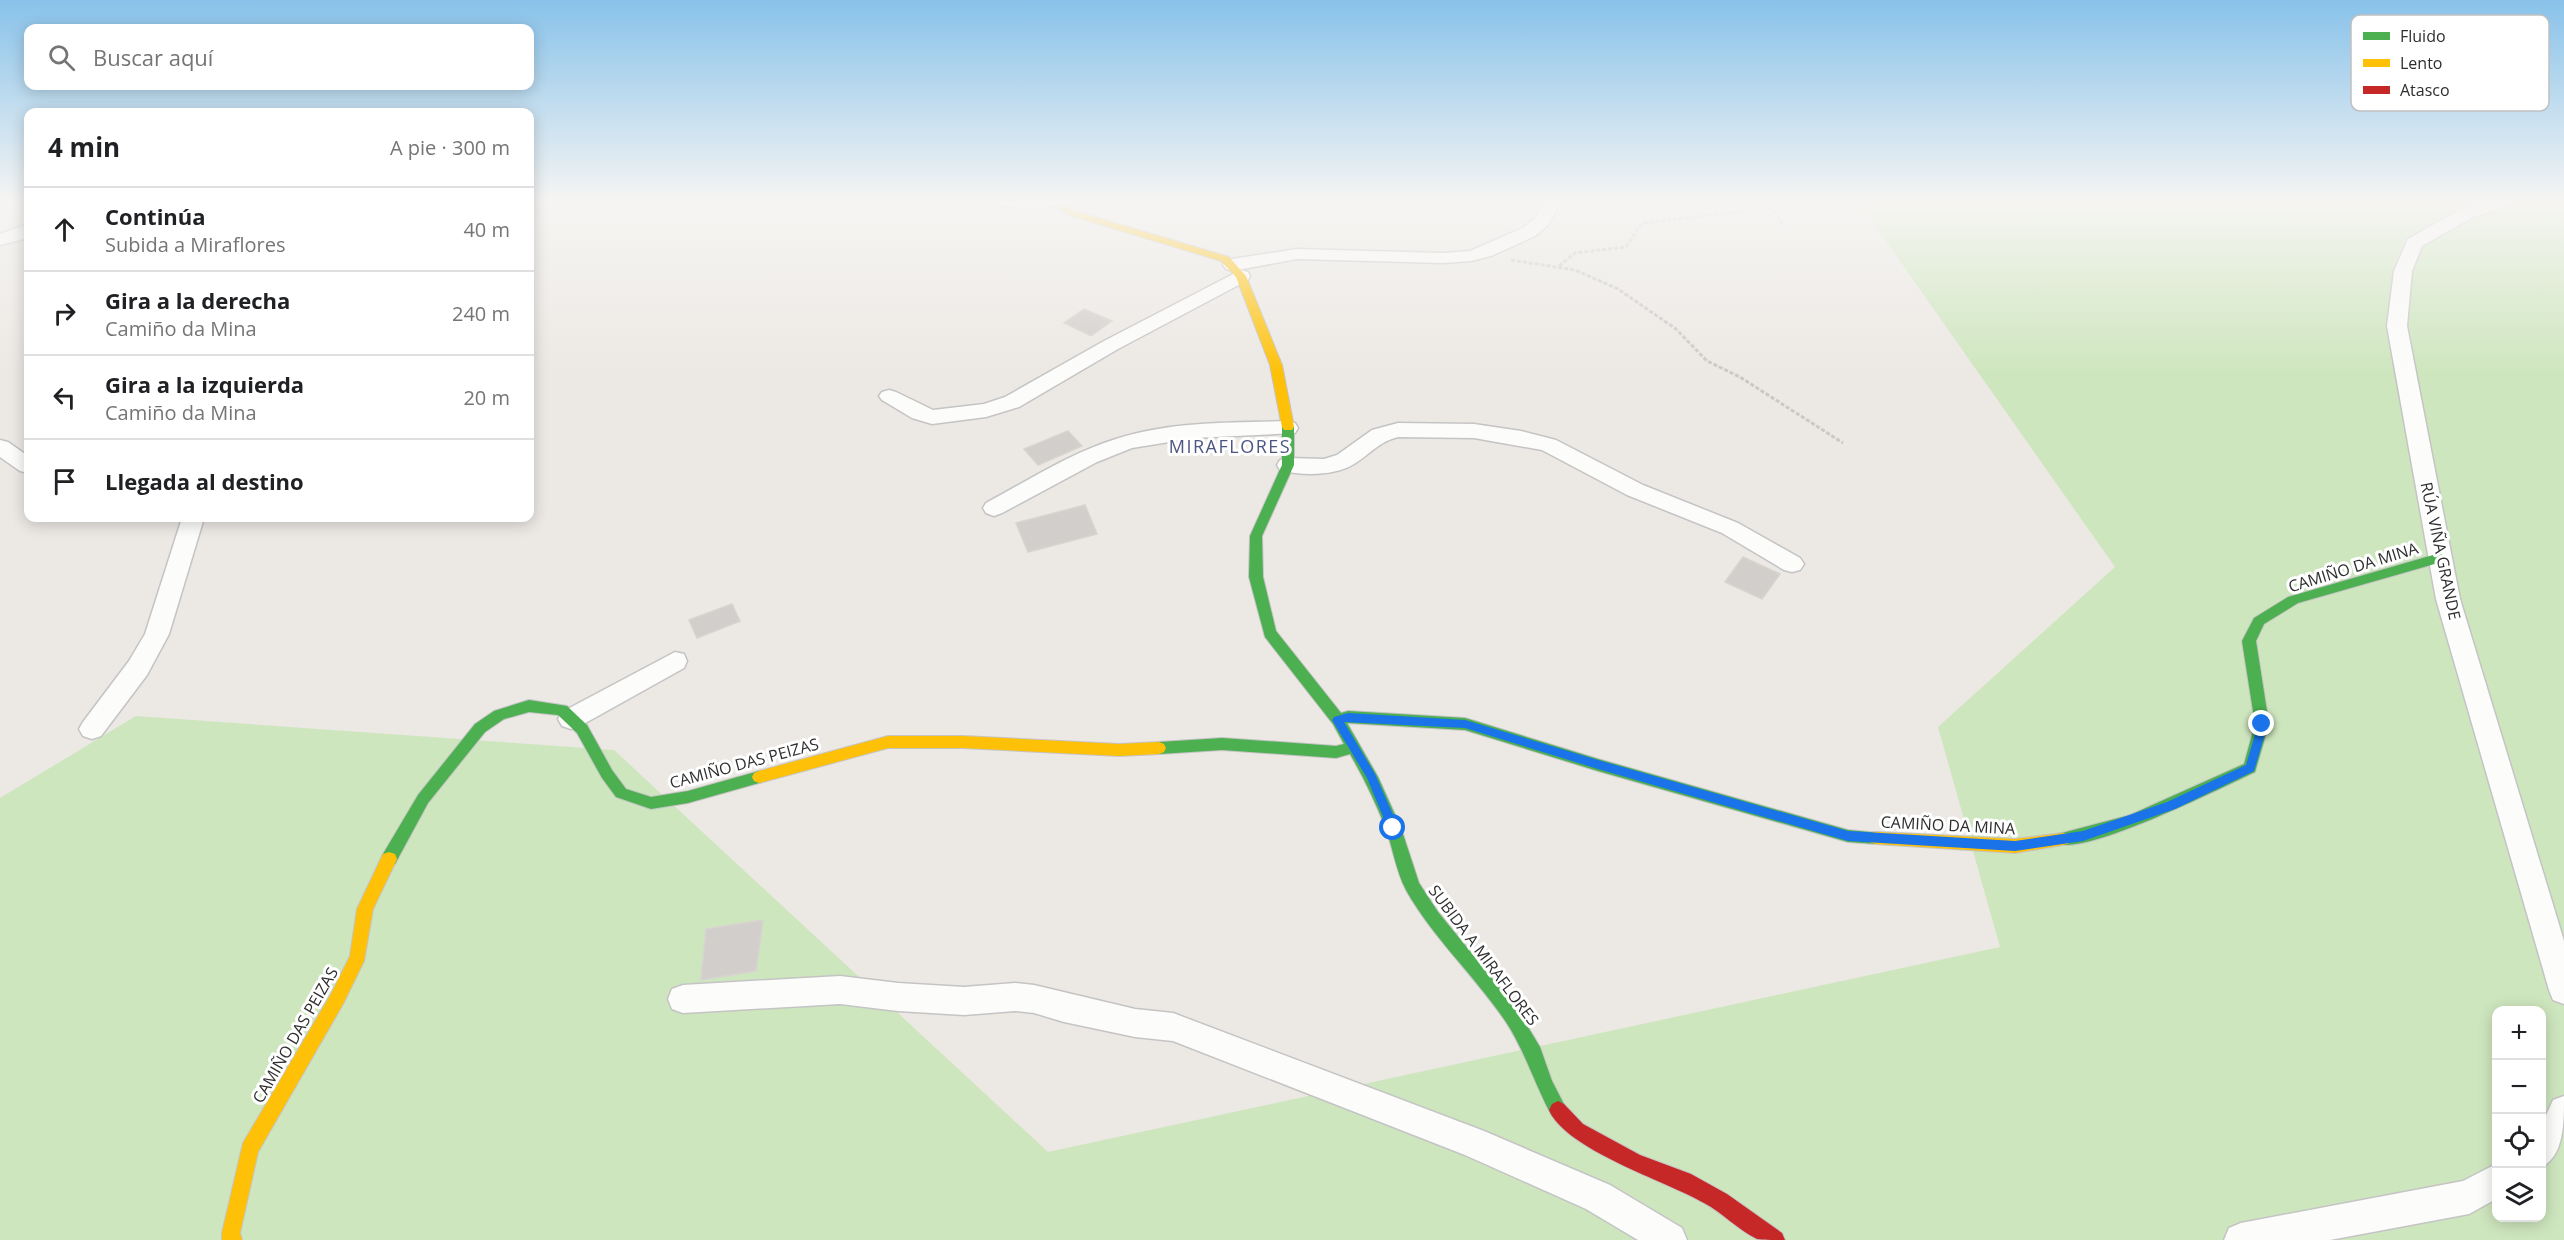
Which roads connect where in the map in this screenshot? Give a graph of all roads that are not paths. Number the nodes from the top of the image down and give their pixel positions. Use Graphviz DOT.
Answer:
graph roads {
  1 [pos="1222,258"];
  2 [pos="1284,258"];
  3 [pos="2408,258"];
  4 [pos="1237,271"];
  5 [pos="889,396"];
  6 [pos="1288,428"];
  7 [pos="0,447"];
  8 [pos="24,463"];
  9 [pos="1288,465"];
  10 [pos="994,508"];
  11 [pos="192,522"];
  12 [pos="2440,558"];
  13 [pos="1792,564"];
  14 [pos="675,661"];
  15 [pos="571,719"];
  16 [pos="1338,720"];
  17 [pos="92,729"];
  18 [pos="1353,748"];
  19 [pos="2564,990"];
  20 [pos="683,999"];
  21 [pos="2564,1111"];
  22 [pos="2546,1144"];
  23 [pos="2492,1183"];
  24 [pos="232,1240"];
  25 [pos="1670,1240"];
  26 [pos="1775,1240"];
  27 [pos="2241,1240"];
  1 -- 4 [label="street"];
  2 -- 4 [label="street"];
  3 -- 12 [label="street, RÚA VIÑA GRANDE"];
  4 -- 5 [label="street"];
  4 -- 6 [label="street, SUBIDA A MIRAFLORES"];
  6 -- 9 [label="street, SUBIDA A MIRAFLORES"];
  6 -- 10 [label="street"];
  7 -- 8 [label="street"];
  9 -- 13 [label="street"];
  9 -- 16 [label="street, SUBIDA A MIRAFLORES"];
  11 -- 17 [label="street"];
  12 -- 16 [label="street, CAMIÑO DA MINA"];
  12 -- 19 [label="street, RÚA VIÑA GRANDE"];
  14 -- 15 [label="street"];
  15 -- 18 [label="street, CAMIÑO DAS PEIZAS"];
  15 -- 24 [label="street, CAMIÑO DAS PEIZAS"];
  16 -- 18 [label="street, SUBIDA A MIRAFLORES"];
  18 -- 26 [label="street, SUBIDA A MIRAFLORES"];
  20 -- 25 [label="street"];
  21 -- 22 [label="street"];
  23 -- 27 [label="street"];
}
